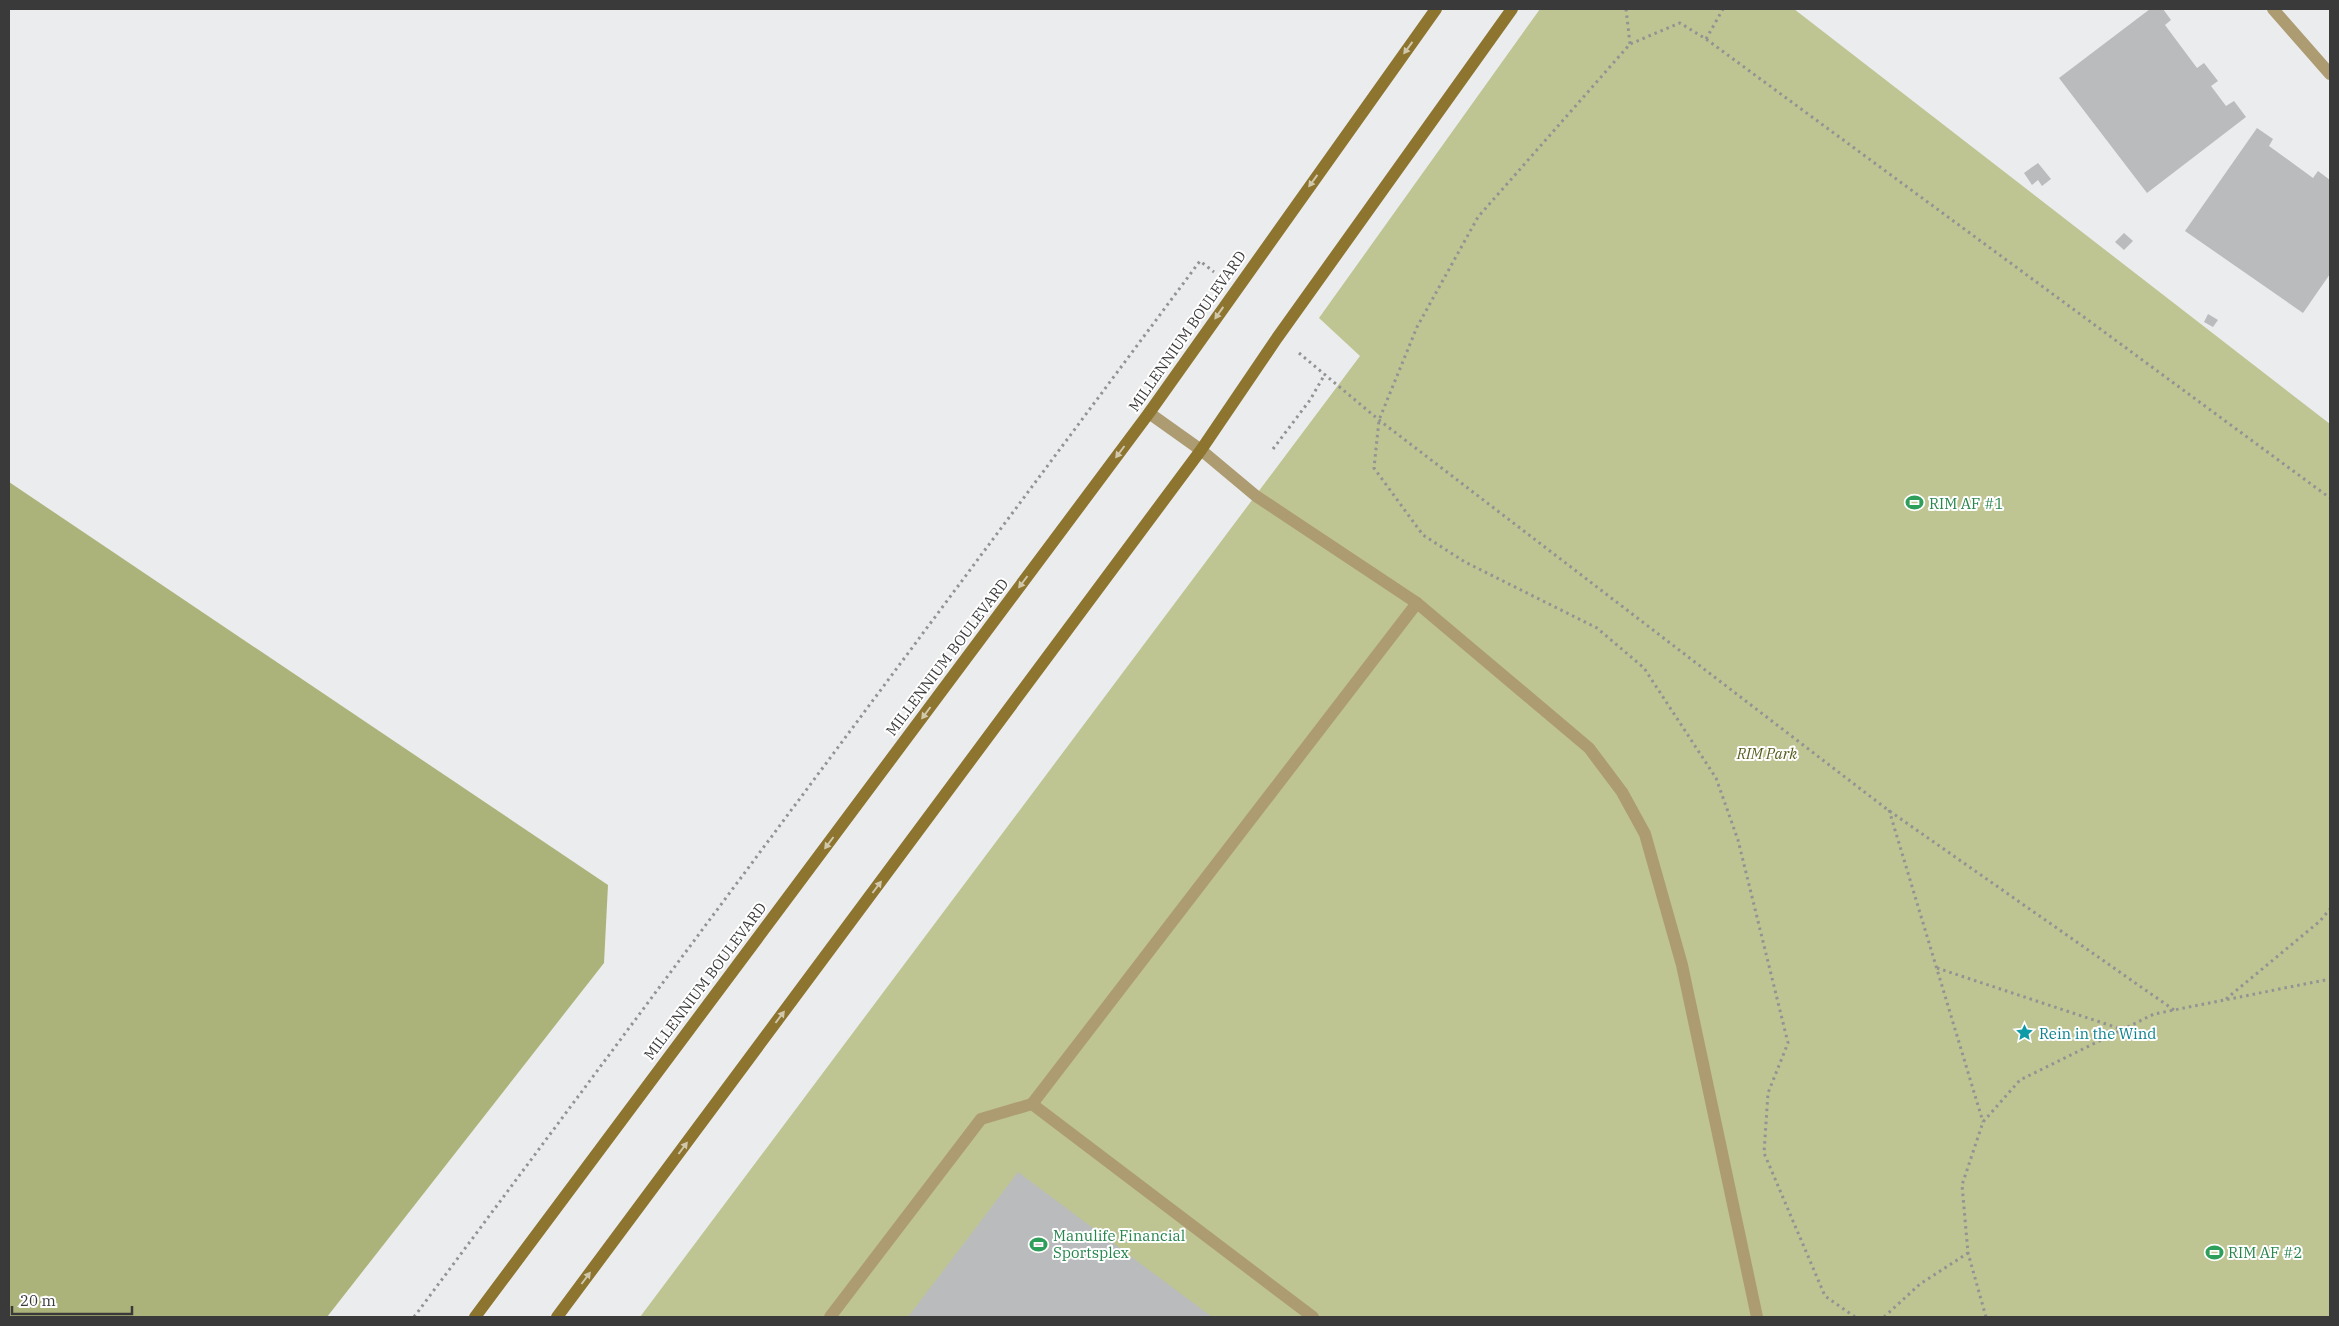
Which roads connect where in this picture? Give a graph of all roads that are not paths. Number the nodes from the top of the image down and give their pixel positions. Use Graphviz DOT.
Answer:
graph roads {
  1 [pos="1436,9"];
  2 [pos="1512,9"];
  3 [pos="2273,9"];
  4 [pos="2330,74"];
  5 [pos="1149,413"];
  6 [pos="1201,450"];
  7 [pos="1417,603"];
  8 [pos="1032,1104"];
  9 [pos="475,1317"];
  10 [pos="557,1317"];
  11 [pos="830,1317"];
  12 [pos="1313,1317"];
  13 [pos="1757,1317"];
  1 -- 5 [label="street, MILLENNIUM BOULEVARD, one-way"];
  2 -- 6 [label="street"];
  3 -- 4 [label="street"];
  5 -- 6 [label="street"];
  5 -- 9 [label="street, MILLENNIUM BOULEVARD, one-way"];
  6 -- 7 [label="street"];
  10 -- 6 [label="street, one-way"];
  7 -- 8 [label="street"];
  7 -- 13 [label="street"];
  8 -- 11 [label="street"];
  8 -- 12 [label="street"];
}
